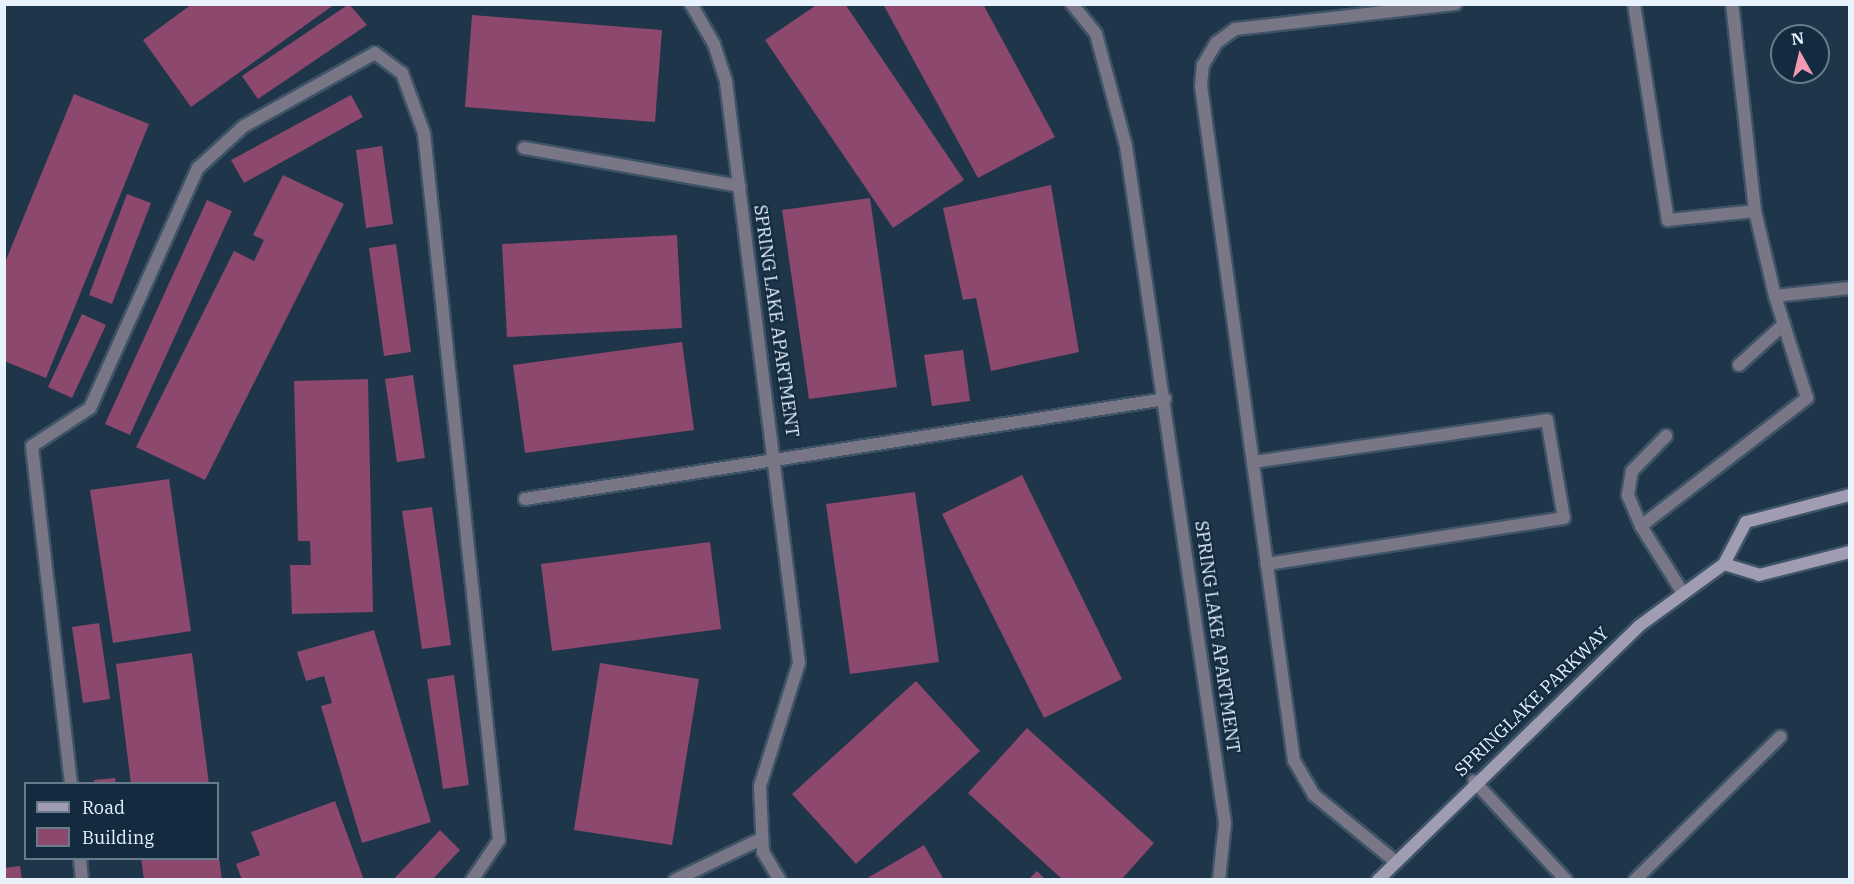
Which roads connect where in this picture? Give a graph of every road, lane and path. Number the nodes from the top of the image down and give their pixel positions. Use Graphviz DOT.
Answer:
graph roads {
  1 [pos="691,4"];
  2 [pos="1072,4"];
  3 [pos="1456,4"];
  4 [pos="1634,4"];
  5 [pos="1732,4"];
  6 [pos="524,148"];
  7 [pos="740,186"];
  8 [pos="1755,211"];
  9 [pos="1850,288"];
  10 [pos="1775,296"];
  11 [pos="1784,324"];
  12 [pos="1739,365"];
  13 [pos="1165,399"];
  14 [pos="1666,436"];
  15 [pos="777,460"];
  16 [pos="1253,462"];
  17 [pos="1850,495"];
  18 [pos="525,499"];
  19 [pos="1641,526"];
  20 [pos="1850,552"];
  21 [pos="1267,564"];
  22 [pos="1724,564"];
  23 [pos="1683,593"];
  24 [pos="1780,737"];
  25 [pos="1474,781"];
  26 [pos="71,782"];
  27 [pos="761,838"];
  28 [pos="80,860"];
  29 [pos="1396,862"];
  30 [pos="82,879"];
  31 [pos="472,879"];
  32 [pos="675,879"];
  33 [pos="780,879"];
  34 [pos="1219,879"];
  35 [pos="1378,879"];
  36 [pos="1566,879"];
  37 [pos="1635,879"];
  1 -- 7 [label="street, SPRING LAKE APARTMENT"];
  2 -- 13 [label="street, SPRING LAKE APARTMENT"];
  3 -- 16 [label="street"];
  4 -- 8 [label="street"];
  5 -- 8 [label="street"];
  6 -- 7 [label="street, SPRING LAKE APARTMENT"];
  7 -- 15 [label="street, SPRING LAKE APARTMENT"];
  8 -- 10 [label="street"];
  9 -- 10 [label="street"];
  10 -- 11 [label="street"];
  11 -- 12 [label="street"];
  11 -- 19 [label="street"];
  13 -- 15 [label="street, SPRING LAKE APARTMENT"];
  13 -- 34 [label="street, SPRING LAKE APARTMENT"];
  14 -- 19 [label="street"];
  15 -- 18 [label="street, SPRING LAKE APARTMENT"];
  15 -- 27 [label="street, SPRING LAKE APARTMENT"];
  16 -- 21 [label="street"];
  16 -- 21 [label="street"];
  17 -- 22 [label="street, SPRINGLAKE PARKWAY"];
  19 -- 23 [label="street"];
  20 -- 22 [label="street"];
  21 -- 29 [label="street"];
  22 -- 23 [label="street, SPRINGLAKE PARKWAY"];
  23 -- 25 [label="street, SPRINGLAKE PARKWAY"];
  24 -- 37 [label="street"];
  25 -- 29 [label="street, SPRINGLAKE PARKWAY"];
  25 -- 36 [label="street"];
  26 -- 31 [label="street"];
  27 -- 32 [label="street"];
  27 -- 33 [label="street, SPRING LAKE APARTMENT"];
  28 -- 30 [label="street"];
  29 -- 35 [label="street, SPRINGLAKE PARKWAY"];
}
